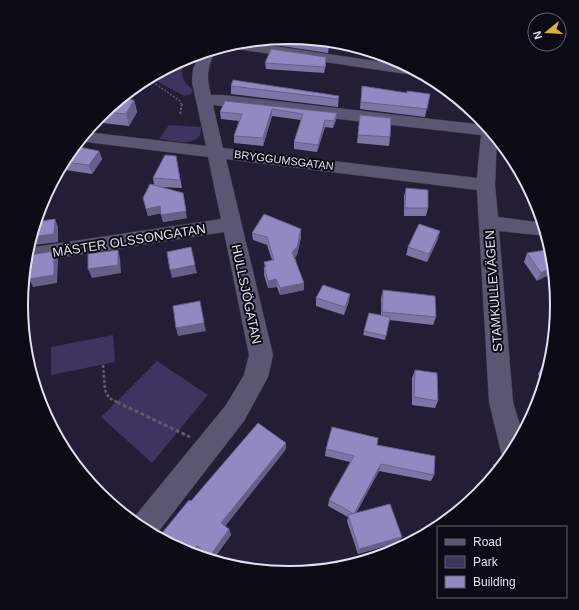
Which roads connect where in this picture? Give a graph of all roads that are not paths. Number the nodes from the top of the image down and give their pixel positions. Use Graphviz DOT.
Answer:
graph roads {
  1 [pos="250,47"];
  2 [pos="205,57"];
  3 [pos="404,70"];
  4 [pos="204,100"];
  5 [pos="481,128"];
  6 [pos="489,137"];
  7 [pos="89,138"];
  8 [pos="217,152"];
  9 [pos="486,185"];
  10 [pos="232,224"];
  11 [pos="489,224"];
  12 [pos="540,229"];
  13 [pos="33,255"];
  14 [pos="514,439"];
  15 [pos="146,523"];
  1 -- 3 [label="street"];
  2 -- 4 [label="street, HULLSJÖGATAN"];
  4 -- 5 [label="street"];
  4 -- 8 [label="street, HULLSJÖGATAN"];
  6 -- 9 [label="street, STAMKULLEVÄGEN"];
  7 -- 8 [label="street, BRYGGUMSGATAN"];
  8 -- 9 [label="street, BRYGGUMSGATAN"];
  8 -- 10 [label="street, HULLSJÖGATAN"];
  9 -- 11 [label="street, STAMKULLEVÄGEN"];
  10 -- 13 [label="street, MÄSTER OLSSONGATAN"];
  10 -- 15 [label="street, HULLSJÖGATAN"];
  11 -- 12 [label="street"];
  11 -- 14 [label="street, STAMKULLEVÄGEN"];
}
